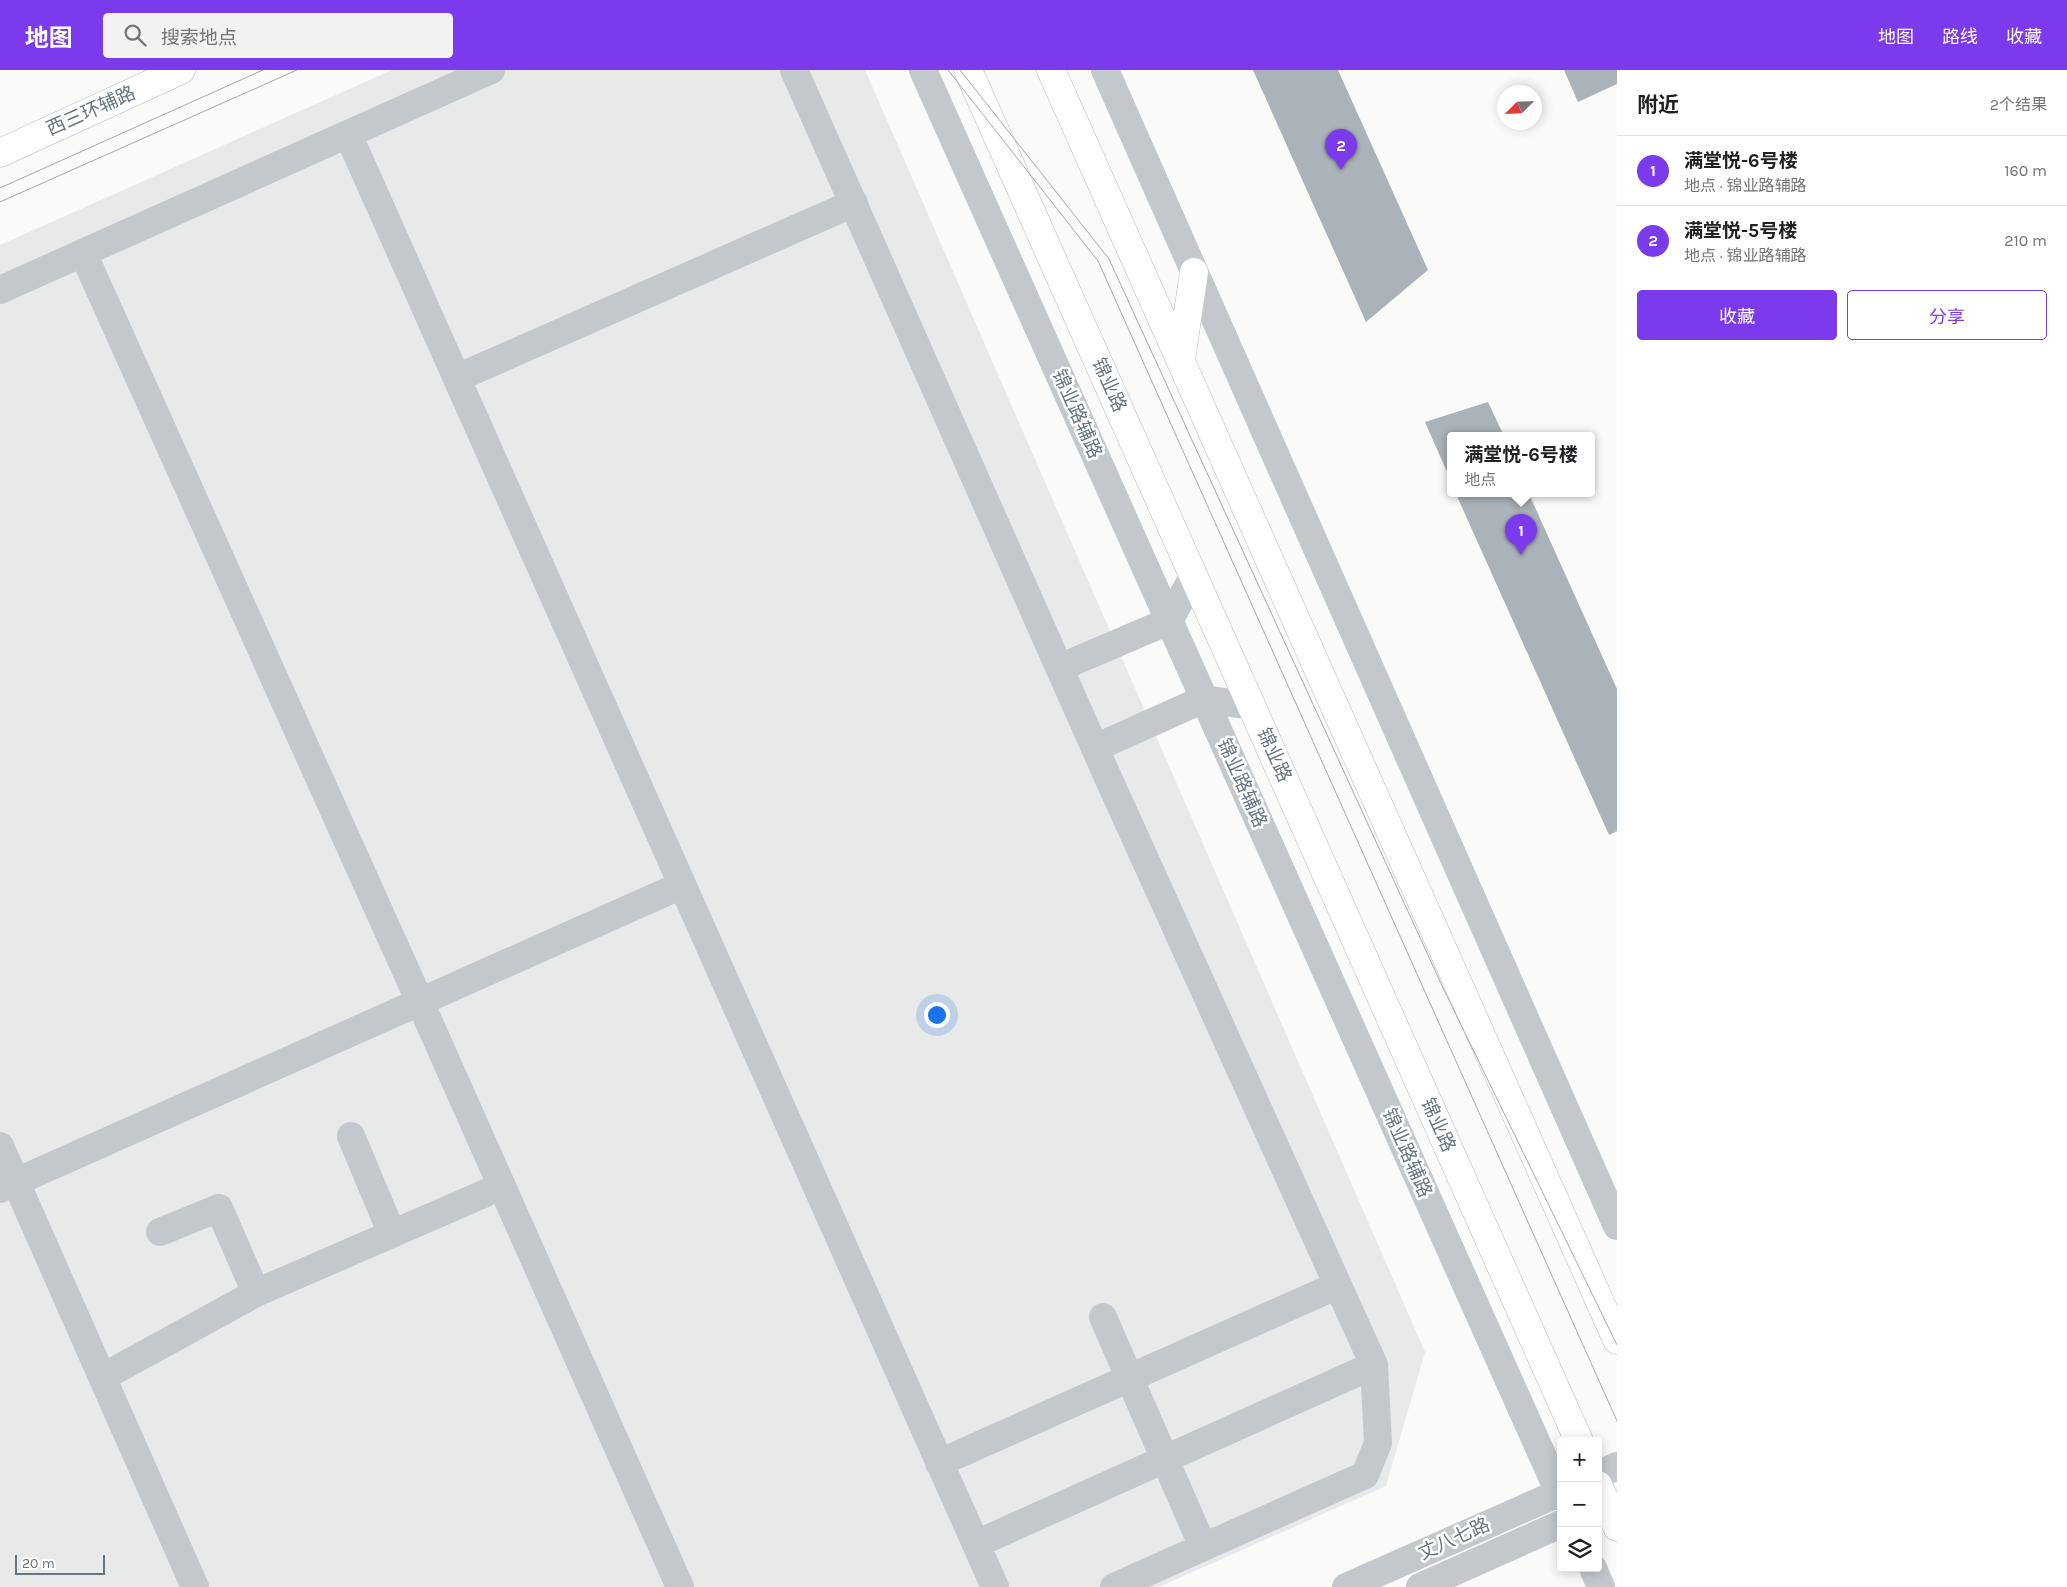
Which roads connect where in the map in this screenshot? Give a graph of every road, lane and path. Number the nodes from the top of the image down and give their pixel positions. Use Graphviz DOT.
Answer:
graph roads {
  1 [pos="182,70"];
  2 [pos="491,70"];
  3 [pos="794,70"];
  4 [pos="923,70"];
  5 [pos="968,70"];
  6 [pos="1051,70"];
  7 [pos="1104,70"];
  8 [pos="348,134"];
  9 [pos="0,153"];
  10 [pos="854,203"];
  11 [pos="83,253"];
  12 [pos="1194,272"];
  13 [pos="0,290"];
  14 [pos="1181,360"];
  15 [pos="457,378"];
  16 [pos="1194,575"];
  17 [pos="1169,621"];
  18 [pos="1059,668"];
  19 [pos="1204,699"];
  20 [pos="1252,706"];
  21 [pos="1095,748"];
  22 [pos="682,885"];
  23 [pos="420,1002"];
  24 [pos="351,1136"];
  25 [pos="0,1146"];
  26 [pos="8,1185"];
  27 [pos="502,1186"];
  28 [pos="1617,1226"];
  29 [pos="160,1232"];
  30 [pos="392,1234"];
  31 [pos="1338,1285"];
  32 [pos="256,1293"];
  33 [pos="1103,1317"];
  34 [pos="1617,1340"];
  35 [pos="1374,1365"];
  36 [pos="103,1377"];
  37 [pos="1129,1378"];
  38 [pos="1577,1437"];
  39 [pos="1166,1459"];
  40 [pos="939,1463"];
  41 [pos="1617,1466"];
  42 [pos="1602,1473"];
  43 [pos="1557,1487"];
  44 [pos="1557,1495"];
  45 [pos="1557,1526"];
  46 [pos="976,1544"];
  47 [pos="1203,1548"];
  48 [pos="1595,1572"];
  49 [pos="195,1587"];
  50 [pos="680,1587"];
  51 [pos="995,1587"];
  52 [pos="1114,1587"];
  53 [pos="1346,1587"];
  54 [pos="1420,1587"];
  55 [pos="1601,1587"];
  1 -- 9 [label="main road, 西三环辅路"];
  2 -- 8 [label="street"];
  3 -- 10 [label="street"];
  4 -- 17 [label="street, 锦业路辅路"];
  5 -- 16 [label="main road, 锦业路"];
  6 -- 14 [label="main road"];
  7 -- 12 [label="street"];
  8 -- 11 [label="street"];
  8 -- 15 [label="street"];
  10 -- 15 [label="street"];
  10 -- 18 [label="street"];
  11 -- 13 [label="street"];
  11 -- 23 [label="street"];
  12 -- 14 [label="main road"];
  12 -- 28 [label="street"];
  14 -- 34 [label="main road"];
  15 -- 22 [label="street"];
  16 -- 17 [label="street"];
  16 -- 20 [label="main road, 锦业路"];
  17 -- 18 [label="street"];
  17 -- 19 [label="street, 锦业路辅路"];
  18 -- 21 [label="street"];
  19 -- 20 [label="street"];
  19 -- 21 [label="street"];
  19 -- 43 [label="street, 锦业路辅路"];
  20 -- 38 [label="main road, 锦业路"];
  21 -- 31 [label="street"];
  22 -- 23 [label="street"];
  22 -- 40 [label="street"];
  23 -- 26 [label="street"];
  23 -- 27 [label="street"];
  24 -- 30 [label="street"];
  25 -- 26 [label="street"];
  26 -- 36 [label="street"];
  27 -- 30 [label="street"];
  27 -- 50 [label="street"];
  29 -- 32 [label="street"];
  30 -- 32 [label="street"];
  31 -- 35 [label="street"];
  31 -- 37 [label="street"];
  32 -- 36 [label="street"];
  33 -- 37 [label="street"];
  35 -- 39 [label="street"];
  35 -- 47 [label="street"];
  36 -- 49 [label="street"];
  37 -- 39 [label="street"];
  37 -- 40 [label="street"];
  39 -- 46 [label="street"];
  39 -- 47 [label="street"];
  40 -- 46 [label="street"];
  41 -- 42 [label="street"];
  44 -- 53 [label="street, 丈八七路"];
  45 -- 54 [label="street, 丈八七路"];
  46 -- 51 [label="street"];
  47 -- 52 [label="street"];
  48 -- 55 [label="street"];
}
